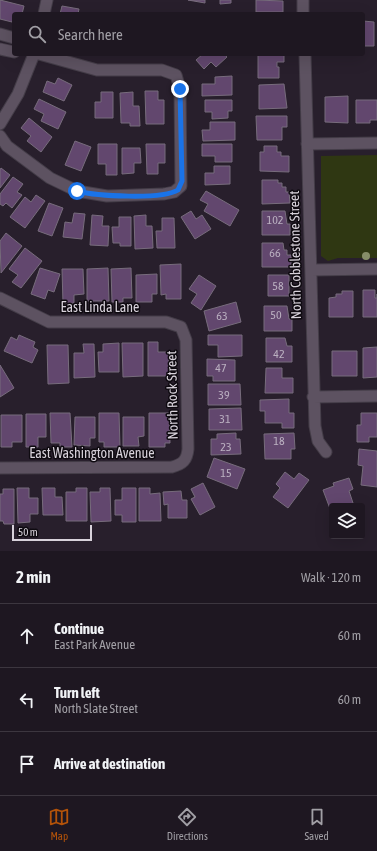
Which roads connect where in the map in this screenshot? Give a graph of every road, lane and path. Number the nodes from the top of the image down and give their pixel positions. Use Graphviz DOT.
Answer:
graph roads {
  1 [pos="47,0"];
  2 [pos="303,0"];
  3 [pos="44,12"];
  4 [pos="304,12"];
  5 [pos="0,34"];
  6 [pos="12,37"];
  7 [pos="0,49"];
  8 [pos="12,52"];
  9 [pos="33,56"];
  10 [pos="46,56"];
  11 [pos="305,56"];
  12 [pos="0,124"];
  13 [pos="0,136"];
  14 [pos="307,144"];
  15 [pos="377,144"];
  16 [pos="377,269"];
  17 [pos="311,270"];
  18 [pos="1,300"];
  19 [pos="181,327"];
  20 [pos="377,396"];
  21 [pos="314,397"];
  22 [pos="326,452"];
  23 [pos="183,463"];
  24 [pos="0,468"];
  1 -- 3 [label="street"];
  2 -- 4 [label="street"];
  5 -- 6 [label="street"];
  7 -- 8 [label="street"];
  9 -- 12 [label="street"];
  10 -- 13 [label="street"];
  11 -- 14 [label="street, North Cobblestone Street"];
  14 -- 15 [label="street"];
  14 -- 17 [label="street, North Cobblestone Street"];
  16 -- 17 [label="street"];
  17 -- 21 [label="street, North Cobblestone Street"];
  18 -- 19 [label="street, East Linda Lane"];
  19 -- 23 [label="street, North Rock Street"];
  20 -- 21 [label="street"];
  21 -- 22 [label="street, North Cobblestone Street"];
  23 -- 24 [label="street, East Washington Avenue"];
}
